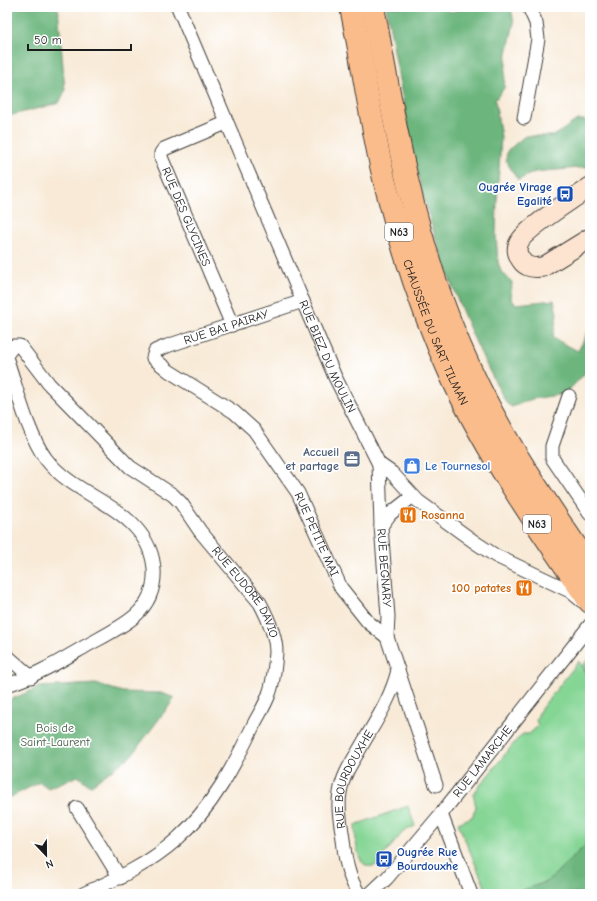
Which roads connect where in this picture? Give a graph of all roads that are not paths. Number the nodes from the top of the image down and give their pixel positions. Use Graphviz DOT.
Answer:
graph roads {
  1 [pos="178,7"];
  2 [pos="352,7"];
  3 [pos="373,7"];
  4 [pos="529,7"];
  5 [pos="524,118"];
  6 [pos="226,123"];
  7 [pos="590,187"];
  8 [pos="590,238"];
  9 [pos="303,301"];
  10 [pos="232,325"];
  11 [pos="7,354"];
  12 [pos="153,358"];
  13 [pos="7,360"];
  14 [pos="570,396"];
  15 [pos="495,438"];
  16 [pos="379,464"];
  17 [pos="413,496"];
  18 [pos="590,514"];
  19 [pos="381,526"];
  20 [pos="590,567"];
  21 [pos="590,602"];
  22 [pos="590,612"];
  23 [pos="590,625"];
  24 [pos="387,637"];
  25 [pos="7,656"];
  26 [pos="398,670"];
  27 [pos="31,677"];
  28 [pos="7,684"];
  29 [pos="436,785"];
  30 [pos="77,808"];
  31 [pos="441,814"];
  32 [pos="120,878"];
  33 [pos="83,894"];
  34 [pos="359,894"];
  35 [pos="370,894"];
  36 [pos="471,894"];
  1 -- 6 [label="street, RUE BIEZ DU MOULIN"];
  2 -- 15 [label="highway, CHAUSSÉE DU SART TILMAN / N63"];
  3 -- 15 [label="highway, CHAUSSÉE DU SART TILMAN / N63"];
  4 -- 5 [label="street"];
  6 -- 9 [label="street, RUE BIEZ DU MOULIN"];
  6 -- 10 [label="street, RUE DES GLYCINES"];
  7 -- 8 [label="street"];
  9 -- 10 [label="street, RUE BAI PAIRAY"];
  9 -- 16 [label="street, RUE BIEZ DU MOULIN"];
  10 -- 12 [label="street, RUE BAI PAIRAY"];
  11 -- 32 [label="street, RUE EUDORE DAVIO"];
  12 -- 24 [label="street, RUE PETITE MAI"];
  13 -- 27 [label="street"];
  14 -- 18 [label="street"];
  15 -- 20 [label="highway, CHAUSSÉE DU SART TILMAN / N63"];
  15 -- 21 [label="highway, CHAUSSÉE DU SART TILMAN / N63"];
  16 -- 17 [label="street, RUE BIEZ DU MOULIN"];
  16 -- 19 [label="street, RUE BEGNARY"];
  17 -- 19 [label="street"];
  17 -- 22 [label="street, RUE BIEZ DU MOULIN"];
  19 -- 24 [label="street, RUE BEGNARY"];
  23 -- 31 [label="street, RUE LAMARCHE"];
  24 -- 26 [label="street, RUE BEGNARY"];
  25 -- 27 [label="street"];
  26 -- 29 [label="street, RUE BEGNARY"];
  26 -- 34 [label="street, RUE BOURDOUXHE"];
  27 -- 28 [label="street"];
  30 -- 32 [label="street"];
  31 -- 35 [label="street, RUE LAMARCHE"];
  31 -- 36 [label="street"];
  32 -- 33 [label="street, RUE EUDORE DAVIO"];
}
